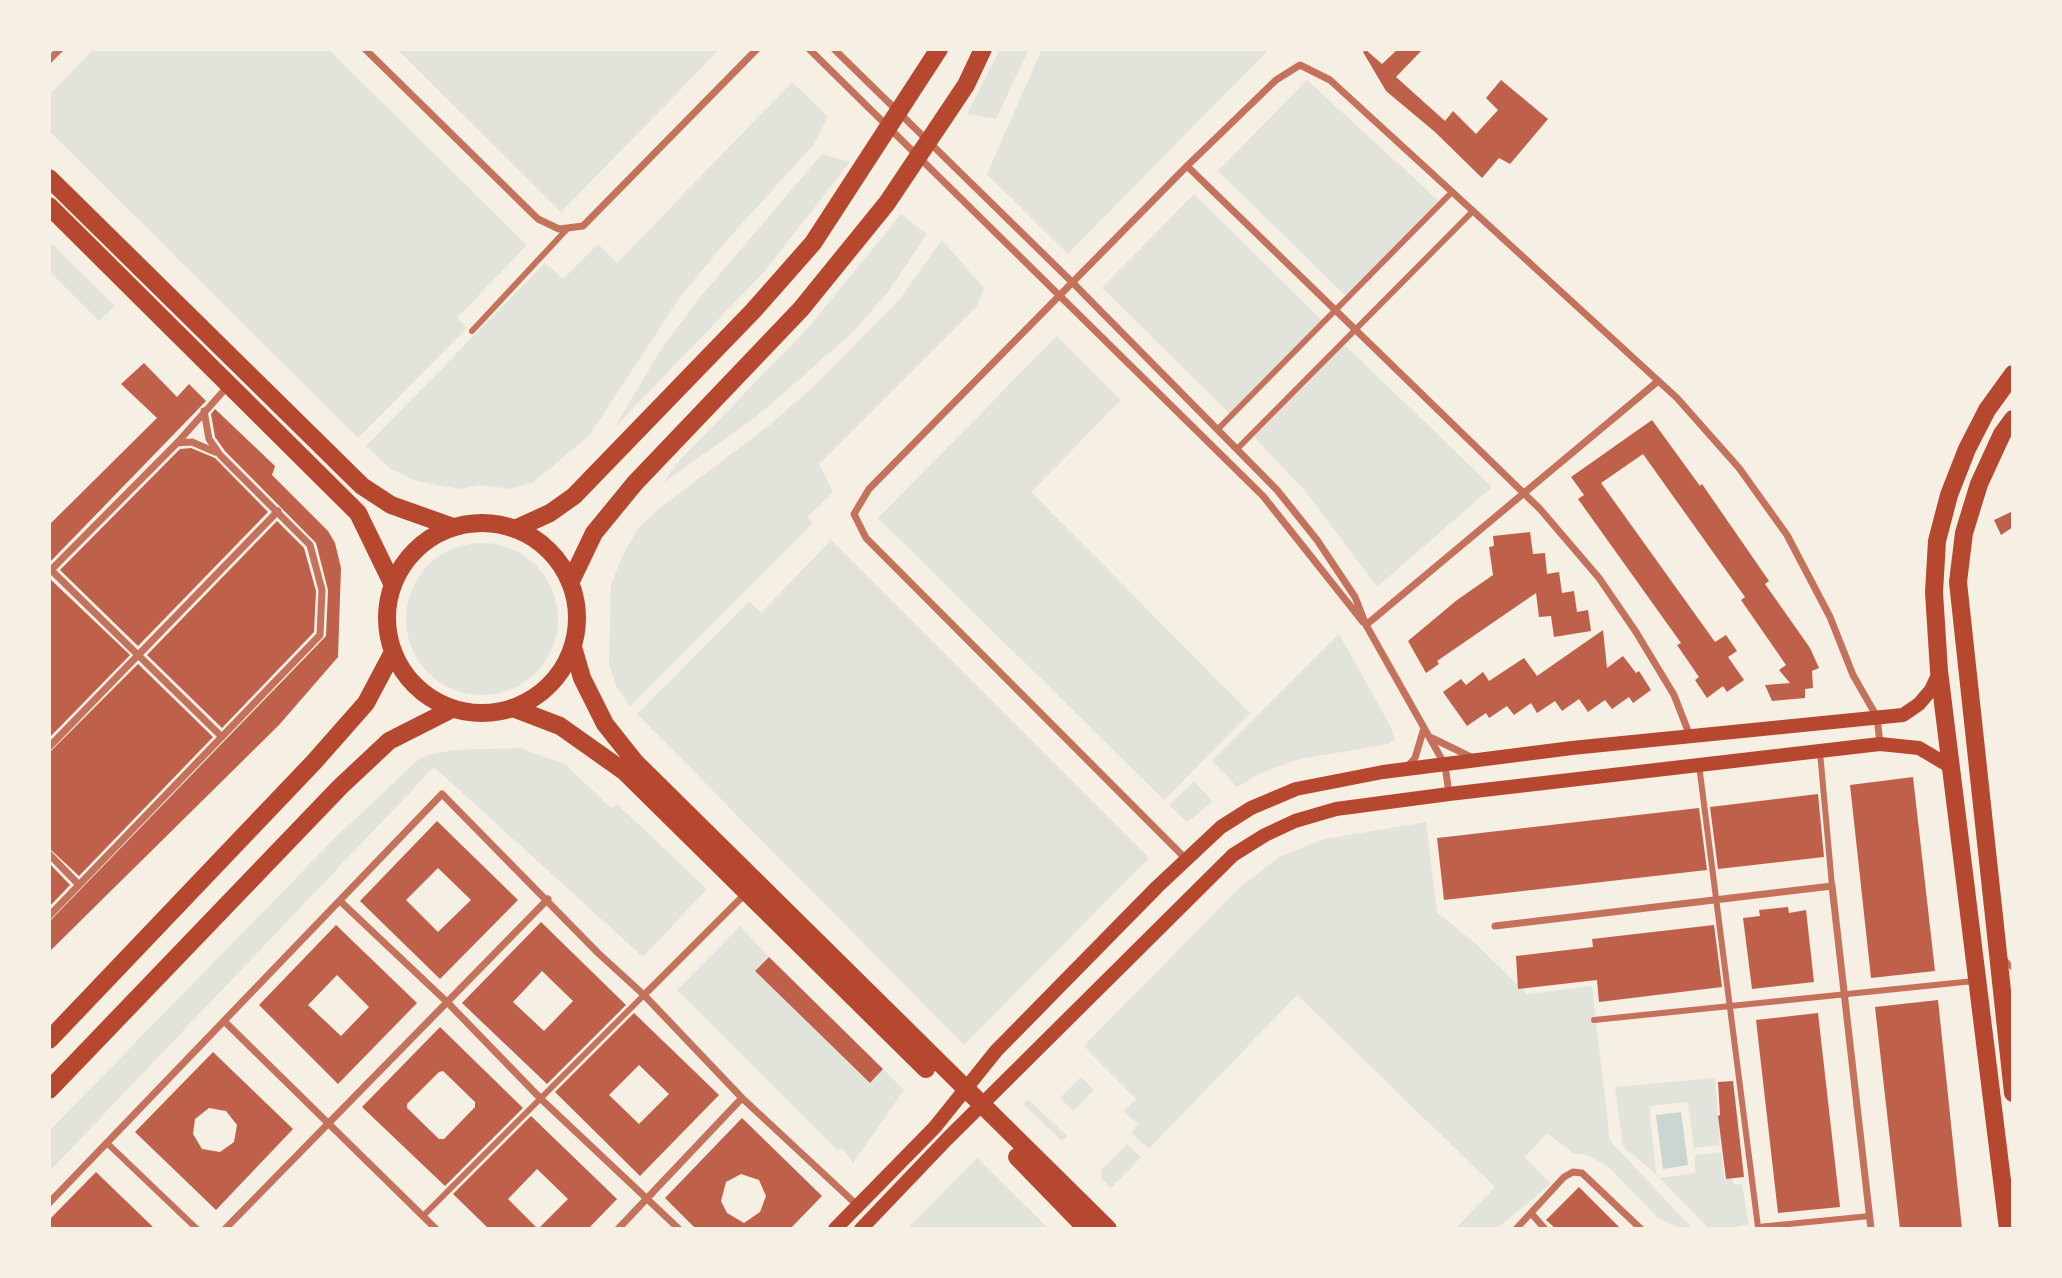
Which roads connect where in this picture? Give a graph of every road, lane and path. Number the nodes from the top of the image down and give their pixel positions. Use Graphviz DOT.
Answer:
graph roads {
  1 [pos="60,49"];
  2 [pos="365,49"];
  3 [pos="757,49"];
  4 [pos="810,49"];
  5 [pos="835,49"];
  6 [pos="939,49"];
  7 [pos="983,49"];
  8 [pos="49,60"];
  9 [pos="1187,166"];
  10 [pos="49,178"];
  11 [pos="1452,192"];
  12 [pos="49,206"];
  13 [pos="1473,211"];
  14 [pos="568,228"];
  15 [pos="1073,283"];
  16 [pos="1061,295"];
  17 [pos="1335,311"];
  18 [pos="1355,330"];
  19 [pos="472,331"];
  20 [pos="2013,374"];
  21 [pos="1657,382"];
  22 [pos="228,385"];
  23 [pos="204,411"];
  24 [pos="2013,419"];
  25 [pos="1218,429"];
  26 [pos="177,443"];
  27 [pos="1237,449"];
  28 [pos="220,454"];
  29 [pos="1524,492"];
  30 [pos="278,511"];
  31 [pos="453,527"];
  32 [pos="516,529"];
  33 [pos="50,571"];
  34 [pos="570,583"];
  35 [pos="393,585"];
  36 [pos="1366,625"];
  37 [pos="573,647"];
  38 [pos="393,652"];
  39 [pos="136,657"];
  40 [pos="1939,671"];
  41 [pos="513,708"];
  42 [pos="452,709"];
  43 [pos="1877,717"];
  44 [pos="1424,727"];
  45 [pos="1429,736"];
  46 [pos="1690,736"];
  47 [pos="222,737"];
  48 [pos="1880,744"];
  49 [pos="49,747"];
  50 [pos="1819,750"];
  51 [pos="1482,760"];
  52 [pos="1445,765"];
  53 [pos="1699,765"];
  54 [pos="1951,767"];
  55 [pos="1405,770"];
  56 [pos="1449,793"];
  57 [pos="49,854"];
  58 [pos="1186,859"];
  59 [pos="79,885"];
  60 [pos="1832,886"];
  61 [pos="748,892"];
  62 [pos="548,900"];
  63 [pos="1716,900"];
  64 [pos="340,901"];
  65 [pos="49,916"];
  66 [pos="1494,926"];
  67 [pos="1993,930"];
  68 [pos="2013,969"];
  69 [pos="1979,981"];
  70 [pos="92,995"];
  71 [pos="645,995"];
  72 [pos="1845,995"];
  73 [pos="447,1002"];
  74 [pos="1730,1006"];
  75 [pos="1594,1020"];
  76 [pos="223,1021"];
  77 [pos="49,1033"];
  78 [pos="49,1040"];
  79 [pos="49,1090"];
  80 [pos="960,1093"];
  81 [pos="2013,1093"];
  82 [pos="742,1098"];
  83 [pos="541,1099"];
  84 [pos="977,1110"];
  85 [pos="331,1124"];
  86 [pos="108,1144"];
  87 [pos="648,1199"];
  88 [pos="49,1203"];
  89 [pos="857,1205"];
  90 [pos="1531,1213"];
  91 [pos="423,1216"];
  92 [pos="1870,1216"];
  93 [pos="867,1227"];
  94 [pos="197,1229"];
  95 [pos="225,1229"];
  96 [pos="436,1229"];
  97 [pos="618,1229"];
  98 [pos="678,1229"];
  99 [pos="835,1229"];
  100 [pos="1087,1229"];
  101 [pos="1108,1229"];
  102 [pos="1516,1229"];
  103 [pos="1545,1229"];
  104 [pos="1641,1229"];
  105 [pos="1871,1229"];
  106 [pos="2008,1229"];
  1 -- 8 [label="street"];
  2 -- 14 [label="street"];
  3 -- 14 [label="street"];
  4 -- 16 [label="street"];
  5 -- 15 [label="street"];
  6 -- 32 [label="main road"];
  7 -- 34 [label="main road"];
  9 -- 11 [label="street"];
  9 -- 15 [label="street"];
  9 -- 17 [label="street"];
  10 -- 31 [label="main road"];
  11 -- 13 [label="street"];
  11 -- 17 [label="street"];
  12 -- 22 [label="main road"];
  13 -- 18 [label="street"];
  13 -- 21 [label="street"];
  14 -- 19 [label="street"];
  15 -- 16 [label="street"];
  15 -- 25 [label="street"];
  16 -- 36 [label="street"];
  16 -- 58 [label="street"];
  17 -- 18 [label="street"];
  17 -- 25 [label="street"];
  18 -- 27 [label="street"];
  18 -- 29 [label="street"];
  20 -- 40 [label="main road"];
  21 -- 29 [label="street"];
  21 -- 43 [label="street"];
  22 -- 23 [label="street"];
  22 -- 35 [label="main road"];
  23 -- 26 [label="street"];
  23 -- 28 [label="street"];
  24 -- 67 [label="main road"];
  25 -- 27 [label="street"];
  26 -- 28 [label="street"];
  26 -- 33 [label="street"];
  27 -- 36 [label="street"];
  28 -- 30 [label="street"];
  29 -- 36 [label="street"];
  29 -- 46 [label="street"];
  30 -- 39 [label="street"];
  30 -- 47 [label="street"];
  31 -- 32 [label="main road"];
  31 -- 35 [label="main road"];
  32 -- 34 [label="main road"];
  33 -- 39 [label="street"];
  34 -- 37 [label="main road"];
  35 -- 38 [label="main road"];
  36 -- 44 [label="street"];
  37 -- 41 [label="main road"];
  37 -- 80 [label="main road"];
  38 -- 42 [label="main road"];
  38 -- 70 [label="main road"];
  39 -- 47 [label="street"];
  39 -- 49 [label="street"];
  40 -- 43 [label="main road"];
  40 -- 54 [label="main road"];
  41 -- 42 [label="main road"];
  41 -- 61 [label="main road"];
  42 -- 79 [label="main road"];
  43 -- 46 [label="main road"];
  43 -- 48 [label="street"];
  44 -- 45 [label="street"];
  44 -- 55 [label="street"];
  45 -- 51 [label="street"];
  45 -- 52 [label="street"];
  46 -- 51 [label="main road"];
  47 -- 59 [label="street"];
  48 -- 50 [label="main road"];
  48 -- 54 [label="main road"];
  50 -- 53 [label="main road"];
  50 -- 60 [label="street"];
  51 -- 52 [label="main road"];
  52 -- 55 [label="main road"];
  52 -- 56 [label="street"];
  53 -- 56 [label="main road"];
  53 -- 63 [label="street"];
  54 -- 69 [label="main road"];
  55 -- 58 [label="main road"];
  56 -- 84 [label="main road"];
  57 -- 59 [label="street"];
  58 -- 80 [label="main road"];
  59 -- 65 [label="street"];
  60 -- 63 [label="street"];
  60 -- 72 [label="street"];
  61 -- 71 [label="street"];
  61 -- 80 [label="main road"];
  62 -- 64 [label="street"];
  62 -- 71 [label="street"];
  62 -- 73 [label="street"];
  63 -- 66 [label="street"];
  63 -- 74 [label="street"];
  64 -- 73 [label="street"];
  64 -- 76 [label="street"];
  67 -- 68 [label="lane"];
  67 -- 81 [label="main road"];
  69 -- 72 [label="street"];
  69 -- 106 [label="main road"];
  70 -- 77 [label="street"];
  70 -- 78 [label="main road"];
  71 -- 82 [label="street"];
  71 -- 83 [label="street"];
  72 -- 74 [label="street"];
  72 -- 92 [label="street"];
  73 -- 83 [label="street"];
  73 -- 85 [label="street"];
  74 -- 75 [label="street"];
  74 -- 92 [label="street"];
  76 -- 85 [label="street"];
  76 -- 86 [label="street"];
  80 -- 84 [label="main road"];
  80 -- 89 [label="main road"];
  82 -- 87 [label="street"];
  82 -- 89 [label="street"];
  83 -- 87 [label="street"];
  83 -- 91 [label="street"];
  84 -- 93 [label="main road"];
  84 -- 100 [label="main road"];
  84 -- 101 [label="main road"];
  85 -- 91 [label="street"];
  85 -- 95 [label="street"];
  86 -- 88 [label="street"];
  86 -- 94 [label="street"];
  87 -- 97 [label="street"];
  87 -- 98 [label="street"];
  89 -- 99 [label="main road"];
  90 -- 102 [label="street"];
  90 -- 103 [label="street"];
  90 -- 104 [label="street"];
  91 -- 96 [label="street"];
  92 -- 105 [label="street"];
}
